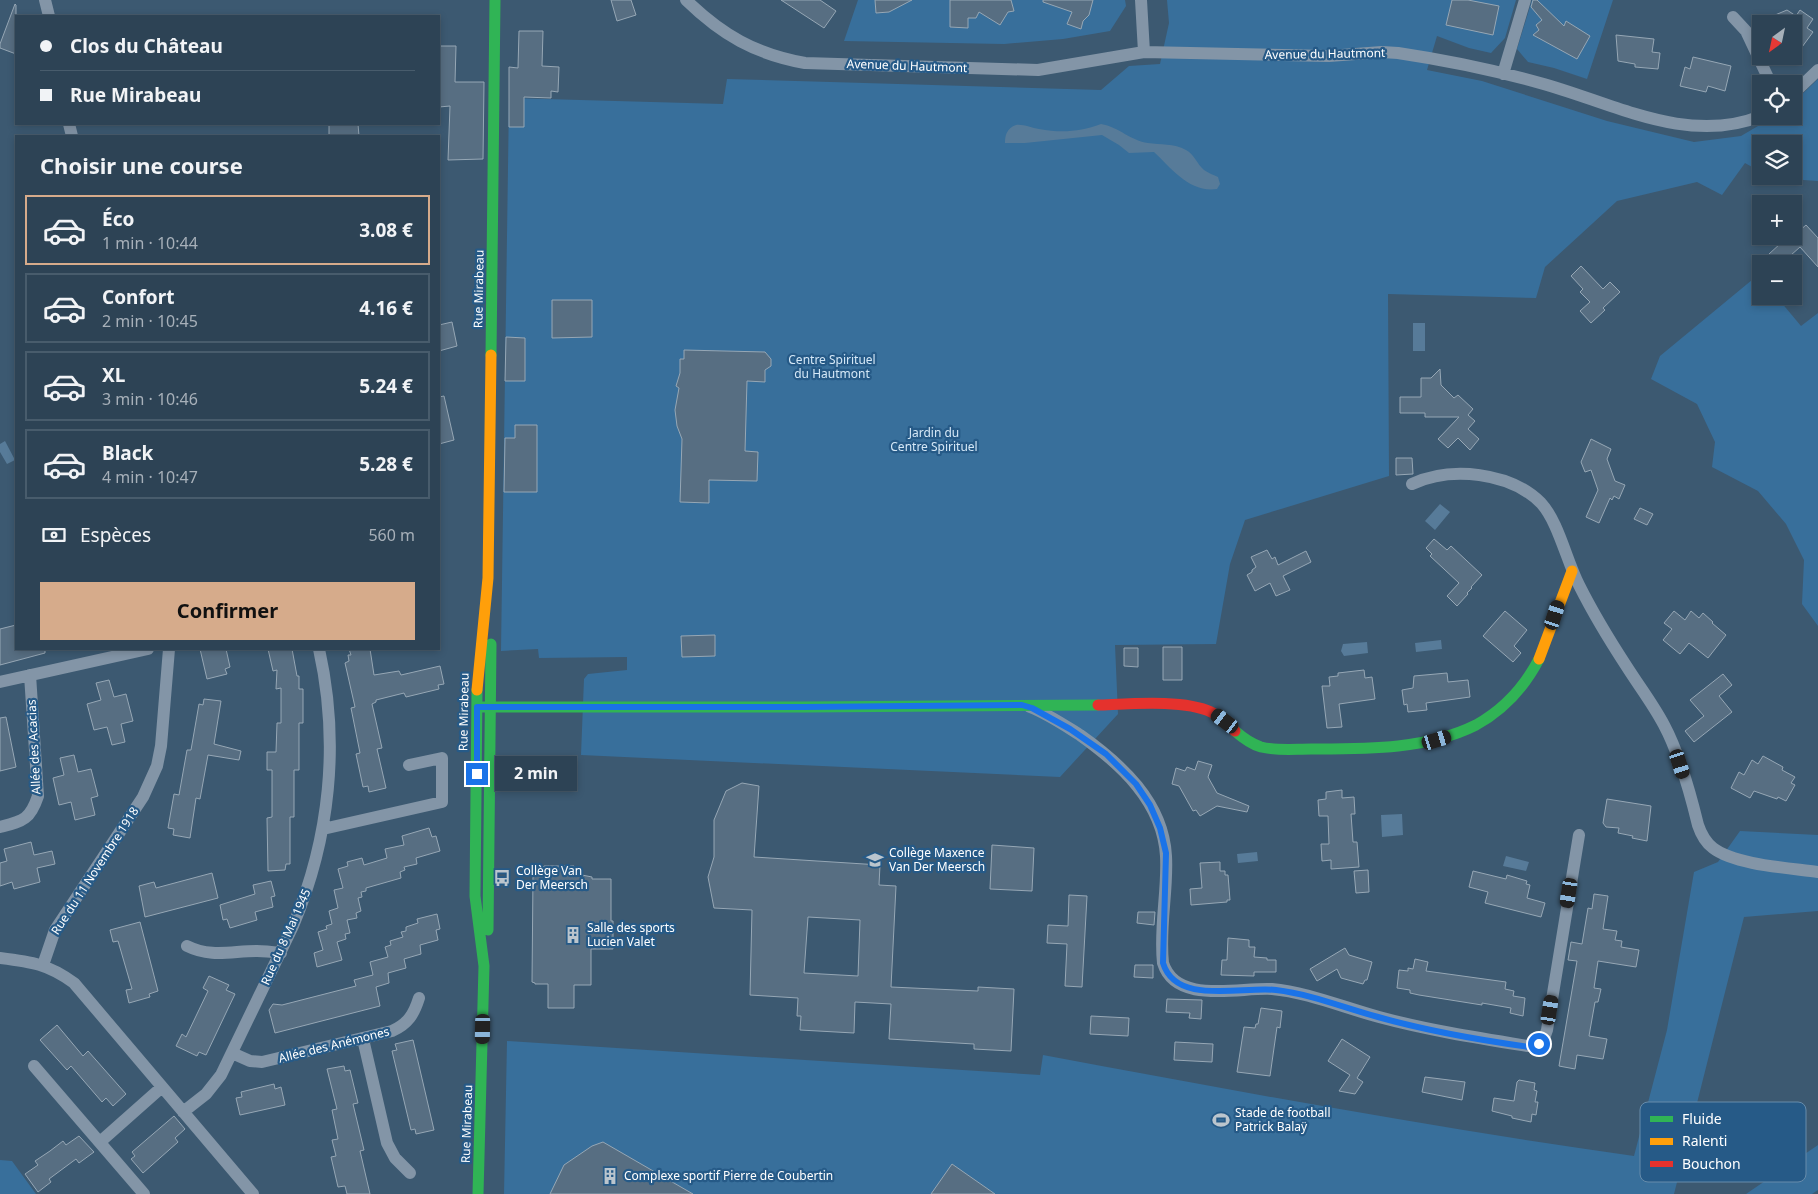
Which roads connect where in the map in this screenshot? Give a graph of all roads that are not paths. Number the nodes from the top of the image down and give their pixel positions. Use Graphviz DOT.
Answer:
graph roads {
  1 [pos="45,0"];
  2 [pos="494,0"];
  3 [pos="686,0"];
  4 [pos="1141,0"];
  5 [pos="1525,0"];
  6 [pos="49,15"];
  7 [pos="1733,17"];
  8 [pos="1144,52"];
  9 [pos="1818,70"];
  10 [pos="1503,74"];
  11 [pos="1767,75"];
  12 [pos="1802,85"];
  13 [pos="1752,119"];
  14 [pos="1412,484"];
  15 [pos="1572,571"];
  16 [pos="488,578"];
  17 [pos="143,650"];
  18 [pos="169,650"];
  19 [pos="318,650"];
  20 [pos="30,675"];
  21 [pos="0,682"];
  22 [pos="1022,705"];
  23 [pos="477,707"];
  24 [pos="490,707"];
  25 [pos="409,765"];
  26 [pos="0,827"];
  27 [pos="324,829"];
  28 [pos="1579,835"];
  29 [pos="1818,872"];
  30 [pos="187,946"];
  31 [pos="280,953"];
  32 [pos="0,958"];
  33 [pos="43,965"];
  34 [pos="484,966"];
  35 [pos="419,998"];
  36 [pos="364,1039"];
  37 [pos="232,1053"];
  38 [pos="34,1066"];
  39 [pos="162,1087"];
  40 [pos="183,1112"];
  41 [pos="100,1142"];
  42 [pos="410,1173"];
  43 [pos="144,1194"];
  44 [pos="253,1194"];
  45 [pos="478,1194"];
  1 -- 6 [label="street"];
  2 -- 16 [label="main road, Rue Mirabeau"];
  3 -- 8 [label="street, Avenue du Hautmont"];
  4 -- 8 [label="street"];
  5 -- 10 [label="street"];
  7 -- 11 [label="street"];
  8 -- 10 [label="street, Avenue du Hautmont"];
  9 -- 12 [label="street"];
  10 -- 13 [label="street, Avenue du Hautmont"];
  14 -- 15 [label="street"];
  15 -- 22 [label="main road"];
  15 -- 29 [label="street"];
  16 -- 23 [label="main road, Rue Mirabeau"];
  16 -- 24 [label="main road, Rue Mirabeau"];
  17 -- 20 [label="street"];
  18 -- 33 [label="street, Rue du 11 Novembre 1918"];
  19 -- 27 [label="street, Rue du 8 Mai 1945"];
  20 -- 21 [label="street"];
  20 -- 26 [label="street, Allée des Acacias"];
  22 -- 24 [label="main road"];
  22 -- 28 [label="street"];
  23 -- 24 [label="main road"];
  23 -- 34 [label="main road, Rue Mirabeau"];
  24 -- 34 [label="main road, Rue Mirabeau"];
  25 -- 27 [label="street"];
  27 -- 31 [label="street, Rue du 8 Mai 1945"];
  30 -- 31 [label="street"];
  31 -- 37 [label="street, Rue du 8 Mai 1945"];
  32 -- 33 [label="street"];
  33 -- 39 [label="street"];
  34 -- 45 [label="main road, Rue Mirabeau"];
  35 -- 36 [label="street, Allée des Anémones"];
  36 -- 37 [label="street, Allée des Anémones"];
  36 -- 42 [label="street"];
  37 -- 40 [label="street, Rue du 8 Mai 1945"];
  38 -- 41 [label="street"];
  39 -- 40 [label="street"];
  39 -- 41 [label="street"];
  40 -- 44 [label="street"];
  41 -- 43 [label="street"];
}
